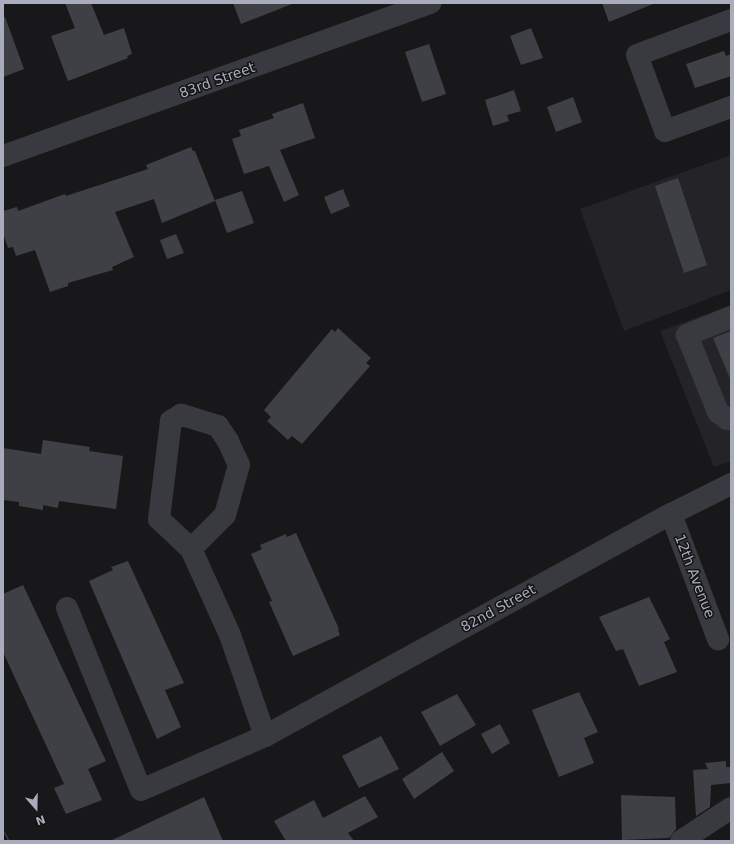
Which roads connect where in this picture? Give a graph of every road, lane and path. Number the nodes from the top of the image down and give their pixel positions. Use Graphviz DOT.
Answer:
graph roads {
  1 [pos="430,3"];
  2 [pos="731,20"];
  3 [pos="731,107"];
  4 [pos="3,156"];
  5 [pos="731,317"];
  6 [pos="731,419"];
  7 [pos="731,484"];
  8 [pos="671,514"];
  9 [pos="191,549"];
  10 [pos="67,608"];
  11 [pos="718,639"];
  12 [pos="266,736"];
  13 [pos="731,808"];
  14 [pos="681,841"];
  1 -- 4 [label="street, 83rd Street"];
  2 -- 3 [label="street"];
  5 -- 6 [label="street"];
  7 -- 8 [label="street, 82nd Street"];
  8 -- 11 [label="street, 12th Avenue"];
  8 -- 12 [label="street, 82nd Street"];
  9 -- 9 [label="street"];
  9 -- 12 [label="street"];
  10 -- 12 [label="street, 82nd Street"];
  13 -- 14 [label="street"];
}
